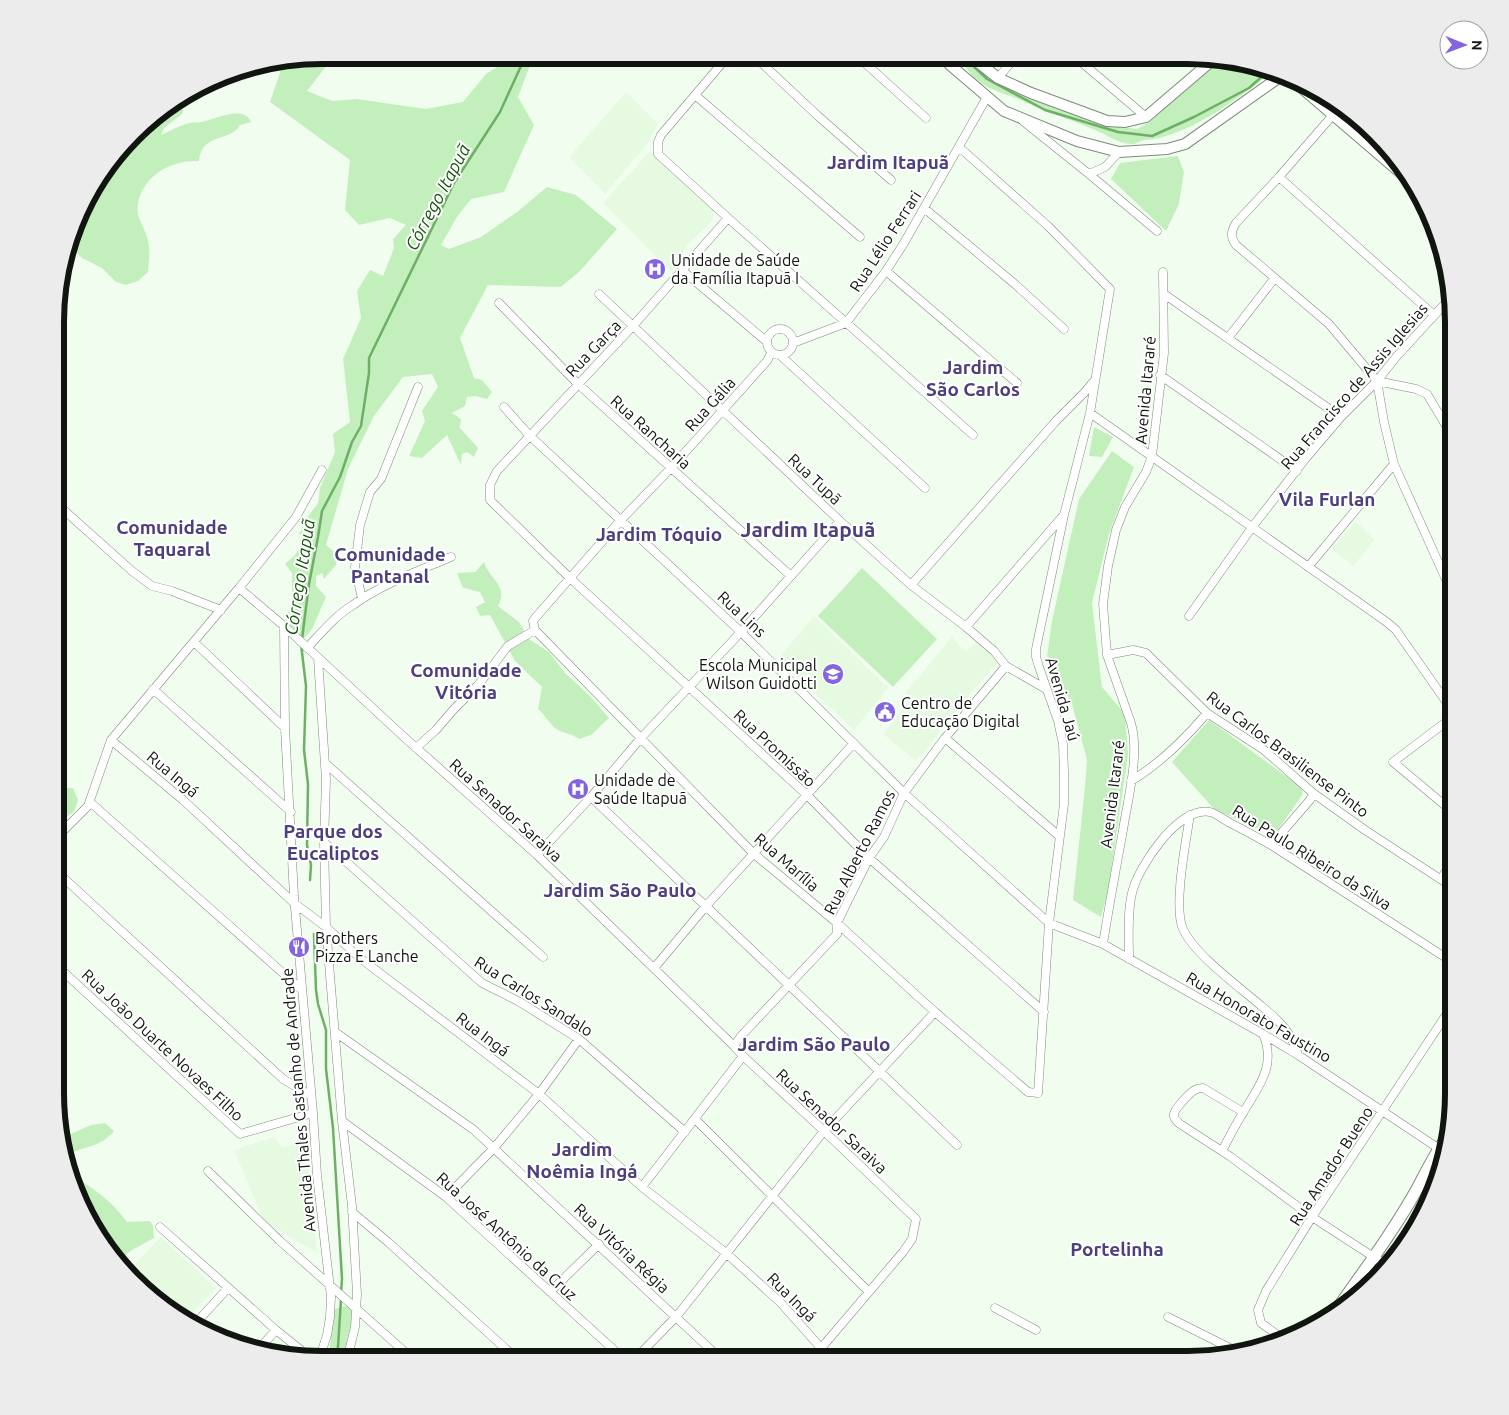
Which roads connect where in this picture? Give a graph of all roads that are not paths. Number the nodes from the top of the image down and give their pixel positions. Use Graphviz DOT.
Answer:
graph roads {
  1 [pos="721,64"];
  2 [pos="763,64"];
  3 [pos="866,64"];
  4 [pos="949,64"];
  5 [pos="979,64"];
  6 [pos="1010,64"];
  7 [pos="1083,64"];
  8 [pos="1198,64"];
  9 [pos="1207,64"];
  10 [pos="1203,68"];
  11 [pos="998,78"];
  12 [pos="1276,79"];
  13 [pos="695,95"];
  14 [pos="987,98"];
  15 [pos="1336,111"];
  16 [pos="1146,117"];
  17 [pos="926,118"];
  18 [pos="1019,118"];
  19 [pos="1374,143"];
  20 [pos="959,147"];
  21 [pos="1119,152"];
  22 [pos="1089,174"];
  23 [pos="1279,177"];
  24 [pos="891,180"];
  25 [pos="924,208"];
  26 [pos="728,218"];
  27 [pos="1157,231"];
  28 [pos="860,237"];
  29 [pos="683,271"];
  30 [pos="886,271"];
  31 [pos="1164,272"];
  32 [pos="1274,279"];
  33 [pos="599,294"];
  34 [pos="1164,294"];
  35 [pos="499,303"];
  36 [pos="1445,303"];
  37 [pos="1434,315"];
  38 [pos="846,323"];
  39 [pos="632,327"];
  40 [pos="1064,329"];
  41 [pos="1228,338"];
  42 [pos="766,341"];
  43 [pos="793,343"];
  44 [pos="771,353"];
  45 [pos="781,356"];
  46 [pos="1160,375"];
  47 [pos="1095,379"];
  48 [pos="1377,381"];
  49 [pos="1018,382"];
  50 [pos="578,384"];
  51 [pos="418,387"];
  52 [pos="504,407"];
  53 [pos="723,411"];
  54 [pos="1090,413"];
  55 [pos="1340,417"];
  56 [pos="1445,424"];
  57 [pos="973,435"];
  58 [pos="530,436"];
  59 [pos="1152,456"];
  60 [pos="1394,464"];
  61 [pos="671,468"];
  62 [pos="322,470"];
  63 [pos="1297,472"];
  64 [pos="925,488"];
  65 [pos="490,500"];
  66 [pos="64,510"];
  67 [pos="1064,515"];
  68 [pos="620,521"];
  69 [pos="840,521"];
  70 [pos="1253,526"];
  71 [pos="451,557"];
  72 [pos="1308,567"];
  73 [pos="790,576"];
  74 [pos="1445,577"];
  75 [pos="571,579"];
  76 [pos="911,585"];
  77 [pos="239,588"];
  78 [pos="362,599"];
  79 [pos="221,610"];
  80 [pos="1189,616"];
  81 [pos="284,626"];
  82 [pos="966,627"];
  83 [pos="534,630"];
  84 [pos="741,632"];
  85 [pos="194,642"];
  86 [pos="307,648"];
  87 [pos="1107,655"];
  88 [pos="318,658"];
  89 [pos="1006,666"];
  90 [pos="690,688"];
  91 [pos="153,689"];
  92 [pos="1046,689"];
  93 [pos="1445,701"];
  94 [pos="1207,713"];
  95 [pos="1445,721"];
  96 [pos="285,728"];
  97 [pos="945,738"];
  98 [pos="640,739"];
  99 [pos="111,740"];
  100 [pos="854,743"];
  101 [pos="416,748"];
  102 [pos="325,763"];
  103 [pos="1131,781"];
  104 [pos="1313,792"];
  105 [pos="904,793"];
  106 [pos="808,796"];
  107 [pos="590,797"];
  108 [pos="90,802"];
  109 [pos="1445,805"];
  110 [pos="290,812"];
  111 [pos="1190,815"];
  112 [pos="64,830"];
  113 [pos="1058,835"];
  114 [pos="324,842"];
  115 [pos="1271,845"];
  116 [pos="754,854"];
  117 [pos="537,855"];
  118 [pos="870,858"];
  119 [pos="1445,873"];
  120 [pos="64,878"];
  121 [pos="1441,879"];
  122 [pos="1445,882"];
  123 [pos="294,903"];
  124 [pos="706,906"];
  125 [pos="837,923"];
  126 [pos="1048,923"];
  127 [pos="326,927"];
  128 [pos="1103,944"];
  129 [pos="543,957"];
  130 [pos="1445,957"];
  131 [pos="1129,959"];
  132 [pos="655,967"];
  133 [pos="64,972"];
  134 [pos="789,986"];
  135 [pos="302,990"];
  136 [pos="934,1012"];
  137 [pos="1044,1012"];
  138 [pos="1445,1017"];
  139 [pos="334,1032"];
  140 [pos="1263,1034"];
  141 [pos="580,1038"];
  142 [pos="734,1046"];
  143 [pos="1298,1055"];
  144 [pos="743,1056"];
  145 [pos="878,1071"];
  146 [pos="1038,1093"];
  147 [pos="539,1094"];
  148 [pos="311,1096"];
  149 [pos="1383,1111"];
  150 [pos="1243,1112"];
  151 [pos="313,1113"];
  152 [pos="694,1119"];
  153 [pos="342,1121"];
  154 [pos="824,1131"];
  155 [pos="685,1132"];
  156 [pos="957,1145"];
  157 [pos="1439,1146"];
  158 [pos="494,1148"];
  159 [pos="1222,1151"];
  160 [pos="208,1170"];
  161 [pos="1434,1170"];
  162 [pos="642,1187"];
  163 [pos="773,1196"];
  164 [pos="446,1197"];
  165 [pos="352,1212"];
  166 [pos="1312,1217"];
  167 [pos="160,1227"];
  168 [pos="599,1244"];
  169 [pos="726,1253"];
  170 [pos="1374,1256"];
  171 [pos="1382,1262"];
  172 [pos="330,1287"];
  173 [pos="228,1288"];
  174 [pos="550,1292"];
  175 [pos="869,1292"];
  176 [pos="1345,1298"];
  177 [pos="996,1308"];
  178 [pos="357,1309"];
  179 [pos="676,1317"];
  180 [pos="1168,1317"];
  181 [pos="198,1320"];
  182 [pos="276,1330"];
  183 [pos="1036,1330"];
  184 [pos="1278,1335"];
  185 [pos="263,1344"];
  186 [pos="821,1348"];
  187 [pos="1229,1348"];
  188 [pos="302,1351"];
  189 [pos="322,1351"];
  190 [pos="350,1351"];
  191 [pos="404,1351"];
  192 [pos="508,1351"];
  193 [pos="615,1351"];
  194 [pos="643,1351"];
  195 [pos="712,1351"];
  196 [pos="818,1351"];
  197 [pos="823,1351"];
  1 -- 13 [label="street"];
  2 -- 24 [label="street"];
  3 -- 17 [label="street"];
  4 -- 14 [label="street"];
  5 -- 11 [label="street"];
  6 -- 11 [label="street"];
  7 -- 16 [label="street"];
  8 -- 10 [label="street"];
  9 -- 10 [label="street"];
  10 -- 16 [label="street"];
  11 -- 16 [label="street"];
  12 -- 21 [label="street"];
  13 -- 26 [label="street"];
  13 -- 28 [label="street"];
  14 -- 18 [label="street"];
  14 -- 20 [label="street, Rua Lélio Ferrari"];
  15 -- 19 [label="street"];
  15 -- 23 [label="street"];
  18 -- 21 [label="street"];
  18 -- 22 [label="street"];
  20 -- 25 [label="street, Rua Lélio Ferrari"];
  20 -- 47 [label="street, Avenida Jaú"];
  21 -- 22 [label="street"];
  22 -- 27 [label="street"];
  23 -- 32 [label="street"];
  23 -- 37 [label="street"];
  25 -- 30 [label="street, Rua Lélio Ferrari"];
  25 -- 40 [label="street"];
  26 -- 29 [label="street, Rua Garça"];
  26 -- 38 [label="street"];
  29 -- 39 [label="street, Rua Garça"];
  29 -- 42 [label="street"];
  30 -- 38 [label="street, Rua Lélio Ferrari"];
  30 -- 49 [label="street"];
  31 -- 34 [label="street, Avenida Itararé"];
  32 -- 41 [label="street"];
  32 -- 48 [label="street"];
  33 -- 39 [label="street, Rua Tupã"];
  34 -- 41 [label="street"];
  34 -- 46 [label="street, Avenida Itararé"];
  35 -- 50 [label="street, Rua Rancharia"];
  36 -- 37 [label="street, Rua Francisco de Assis Iglesias"];
  37 -- 48 [label="street, Rua Francisco de Assis Iglesias"];
  38 -- 43 [label="street"];
  38 -- 57 [label="street"];
  39 -- 50 [label="street, Rua Garça"];
  39 -- 53 [label="street, Rua Tupã"];
  41 -- 55 [label="street"];
  42 -- 43 [label="street"];
  42 -- 44 [label="street"];
  43 -- 45 [label="street"];
  44 -- 45 [label="street"];
  44 -- 53 [label="street, Rua Gália"];
  45 -- 64 [label="street"];
  46 -- 59 [label="street, Avenida Itararé"];
  46 -- 63 [label="street"];
  47 -- 54 [label="street, Avenida Jaú"];
  47 -- 76 [label="street"];
  48 -- 55 [label="street, Rua Francisco de Assis Iglesias"];
  48 -- 56 [label="street"];
  48 -- 60 [label="street"];
  50 -- 58 [label="street, Rua Garça"];
  50 -- 61 [label="street, Rua Rancharia"];
  51 -- 78 [label="street"];
  52 -- 58 [label="street, Rua Lins"];
  53 -- 61 [label="street, Rua Gália"];
  53 -- 69 [label="street, Rua Tupã"];
  54 -- 59 [label="street"];
  54 -- 67 [label="street, Avenida Jaú"];
  55 -- 63 [label="street, Rua Francisco de Assis Iglesias"];
  58 -- 65 [label="street, Rua Garça"];
  58 -- 68 [label="street, Rua Lins"];
  59 -- 70 [label="street"];
  59 -- 87 [label="street, Avenida Itararé"];
  60 -- 72 [label="street"];
  60 -- 74 [label="street"];
  61 -- 68 [label="street, Rua Gália"];
  61 -- 73 [label="street, Rua Rancharia"];
  62 -- 77 [label="street"];
  63 -- 70 [label="street, Rua Francisco de Assis Iglesias"];
  65 -- 75 [label="street, Rua Promissão"];
  66 -- 79 [label="street"];
  67 -- 82 [label="street"];
  67 -- 92 [label="street, Avenida Jaú"];
  68 -- 75 [label="street, Rua Gália"];
  68 -- 84 [label="street, Rua Lins"];
  69 -- 73 [label="street"];
  69 -- 76 [label="street, Rua Tupã"];
  70 -- 72 [label="street"];
  70 -- 80 [label="street, Rua Francisco de Assis Iglesias"];
  71 -- 78 [label="street"];
  72 -- 93 [label="street"];
  73 -- 84 [label="street"];
  75 -- 83 [label="street, Rua Gália"];
  75 -- 90 [label="street, Rua Promissão"];
  76 -- 82 [label="street, Rua Tupã"];
  77 -- 79 [label="street"];
  77 -- 81 [label="street, Rua Senador Saraiva"];
  78 -- 86 [label="street"];
  79 -- 85 [label="street"];
  81 -- 86 [label="street, Rua Senador Saraiva"];
  81 -- 96 [label="street, Avenida Thales Castanho de Andrade"];
  82 -- 89 [label="street, Rua Tupã"];
  83 -- 98 [label="street, Rua Marília"];
  83 -- 101 [label="street"];
  84 -- 90 [label="street"];
  84 -- 100 [label="street, Rua Lins"];
  85 -- 91 [label="street"];
  85 -- 96 [label="street"];
  86 -- 88 [label="street, Rua Senador Saraiva"];
  87 -- 94 [label="street, Rua Carlos Brasiliense Pinto"];
  87 -- 103 [label="street, Avenida Itararé"];
  88 -- 101 [label="street, Rua Senador Saraiva"];
  88 -- 102 [label="street"];
  89 -- 92 [label="street, Rua Tupã"];
  89 -- 97 [label="street, Rua Alberto Ramos"];
  90 -- 98 [label="street"];
  90 -- 106 [label="street, Rua Promissão"];
  91 -- 99 [label="street"];
  91 -- 110 [label="street"];
  92 -- 113 [label="street, Avenida Jaú"];
  94 -- 103 [label="street"];
  94 -- 104 [label="street, Rua Carlos Brasiliense Pinto"];
  95 -- 109 [label="street"];
  96 -- 110 [label="street, Avenida Thales Castanho de Andrade"];
  97 -- 105 [label="street, Rua Alberto Ramos"];
  97 -- 113 [label="street"];
  98 -- 107 [label="street"];
  98 -- 116 [label="street, Rua Marília"];
  99 -- 108 [label="street"];
  99 -- 123 [label="street, Rua Ingá"];
  100 -- 105 [label="street, Rua Lins"];
  100 -- 106 [label="street"];
  101 -- 117 [label="street, Rua Senador Saraiva"];
  102 -- 114 [label="street"];
  102 -- 129 [label="street"];
  103 -- 128 [label="street, Avenida Itararé"];
  104 -- 115 [label="street"];
  104 -- 121 [label="street, Rua Carlos Brasiliense Pinto"];
  105 -- 118 [label="street, Rua Alberto Ramos"];
  105 -- 126 [label="street, Rua Lins"];
  106 -- 116 [label="street"];
  106 -- 118 [label="street, Rua Promissão"];
  107 -- 117 [label="street"];
  107 -- 124 [label="street"];
  108 -- 112 [label="street"];
  108 -- 135 [label="street"];
  110 -- 123 [label="street, Avenida Thales Castanho de Andrade"];
  111 -- 115 [label="street, Rua Paulo Ribeiro da Silva"];
  111 -- 131 [label="street"];
  111 -- 143 [label="street"];
  113 -- 126 [label="street, Avenida Jaú"];
  114 -- 127 [label="street"];
  114 -- 141 [label="street, Rua Carlos Sandalo"];
  115 -- 130 [label="street, Rua Paulo Ribeiro da Silva"];
  116 -- 124 [label="street"];
  116 -- 125 [label="street, Rua Marília"];
  117 -- 132 [label="street, Rua Senador Saraiva"];
  118 -- 125 [label="street, Rua Alberto Ramos"];
  118 -- 137 [label="street, Rua Promissão"];
  119 -- 121 [label="street"];
  120 -- 148 [label="street"];
  121 -- 122 [label="street, Rua Carlos Brasiliense Pinto"];
  123 -- 127 [label="street, Rua Ingá"];
  123 -- 135 [label="street, Avenida Thales Castanho de Andrade"];
  124 -- 132 [label="street"];
  124 -- 134 [label="street"];
  125 -- 134 [label="street, Rua Alberto Ramos"];
  125 -- 136 [label="street, Rua Marília"];
  126 -- 128 [label="street, Rua Honorato Faustino"];
  126 -- 137 [label="street, Avenida Jaú"];
  127 -- 139 [label="street"];
  127 -- 147 [label="street, Rua Ingá"];
  128 -- 131 [label="street, Rua Honorato Faustino"];
  131 -- 140 [label="street, Rua Honorato Faustino"];
  132 -- 142 [label="street, Rua Senador Saraiva"];
  133 -- 151 [label="street, Rua João Duarte Novaes Filho"];
  134 -- 142 [label="street, Rua Alberto Ramos"];
  134 -- 145 [label="street"];
  135 -- 148 [label="street, Avenida Thales Castanho de Andrade"];
  136 -- 145 [label="street"];
  136 -- 146 [label="street, Rua Marília"];
  137 -- 146 [label="street, Avenida Jaú"];
  138 -- 149 [label="street, Rua Amador Bueno"];
  139 -- 153 [label="street"];
  139 -- 158 [label="street, Rua Vitória Régia"];
  140 -- 143 [label="street, Rua Honorato Faustino"];
  140 -- 150 [label="street"];
  141 -- 147 [label="street"];
  141 -- 155 [label="street, Rua Carlos Sandalo"];
  142 -- 144 [label="street, Rua Senador Saraiva"];
  143 -- 149 [label="street, Rua Honorato Faustino"];
  144 -- 152 [label="street"];
  144 -- 154 [label="street, Rua Senador Saraiva"];
  145 -- 154 [label="street"];
  145 -- 156 [label="street"];
  147 -- 158 [label="street"];
  147 -- 162 [label="street, Rua Ingá"];
  148 -- 151 [label="street, Avenida Thales Castanho de Andrade"];
  149 -- 157 [label="street, Rua Honorato Faustino"];
  149 -- 166 [label="street, Rua Amador Bueno"];
  150 -- 159 [label="street"];
  150 -- 159 [label="street"];
  151 -- 172 [label="street, Avenida Thales Castanho de Andrade"];
  152 -- 155 [label="street"];
  152 -- 163 [label="street"];
  153 -- 164 [label="street, Rua José Antônio da Cruz"];
  153 -- 165 [label="street"];
  154 -- 163 [label="street"];
  154 -- 175 [label="street, Rua Senador Saraiva"];
  155 -- 162 [label="street"];
  158 -- 164 [label="street"];
  158 -- 168 [label="street, Rua Vitória Régia"];
  159 -- 166 [label="street"];
  160 -- 172 [label="street"];
  161 -- 170 [label="main road"];
  162 -- 169 [label="street, Rua Ingá"];
  163 -- 169 [label="street"];
  163 -- 175 [label="street"];
  164 -- 174 [label="street, Rua José Antônio da Cruz"];
  165 -- 178 [label="street"];
  165 -- 192 [label="street"];
  166 -- 170 [label="street"];
  166 -- 184 [label="street, Rua Amador Bueno"];
  167 -- 173 [label="street"];
  168 -- 174 [label="street"];
  168 -- 179 [label="street, Rua Vitória Régia"];
  169 -- 179 [label="street"];
  169 -- 186 [label="street, Rua Ingá"];
  170 -- 171 [label="street"];
  170 -- 176 [label="main road"];
  172 -- 178 [label="street"];
  172 -- 189 [label="street, Avenida Thales Castanho de Andrade"];
  173 -- 181 [label="street"];
  173 -- 182 [label="street"];
  174 -- 193 [label="street, Rua José Antônio da Cruz"];
  175 -- 186 [label="street"];
  177 -- 183 [label="street"];
  178 -- 190 [label="street"];
  178 -- 191 [label="street"];
  179 -- 194 [label="street"];
  179 -- 195 [label="street, Rua Vitória Régia"];
  180 -- 187 [label="street"];
  182 -- 185 [label="street"];
  182 -- 188 [label="street"];
  186 -- 196 [label="street"];
  186 -- 197 [label="street, Rua Ingá"];
}
